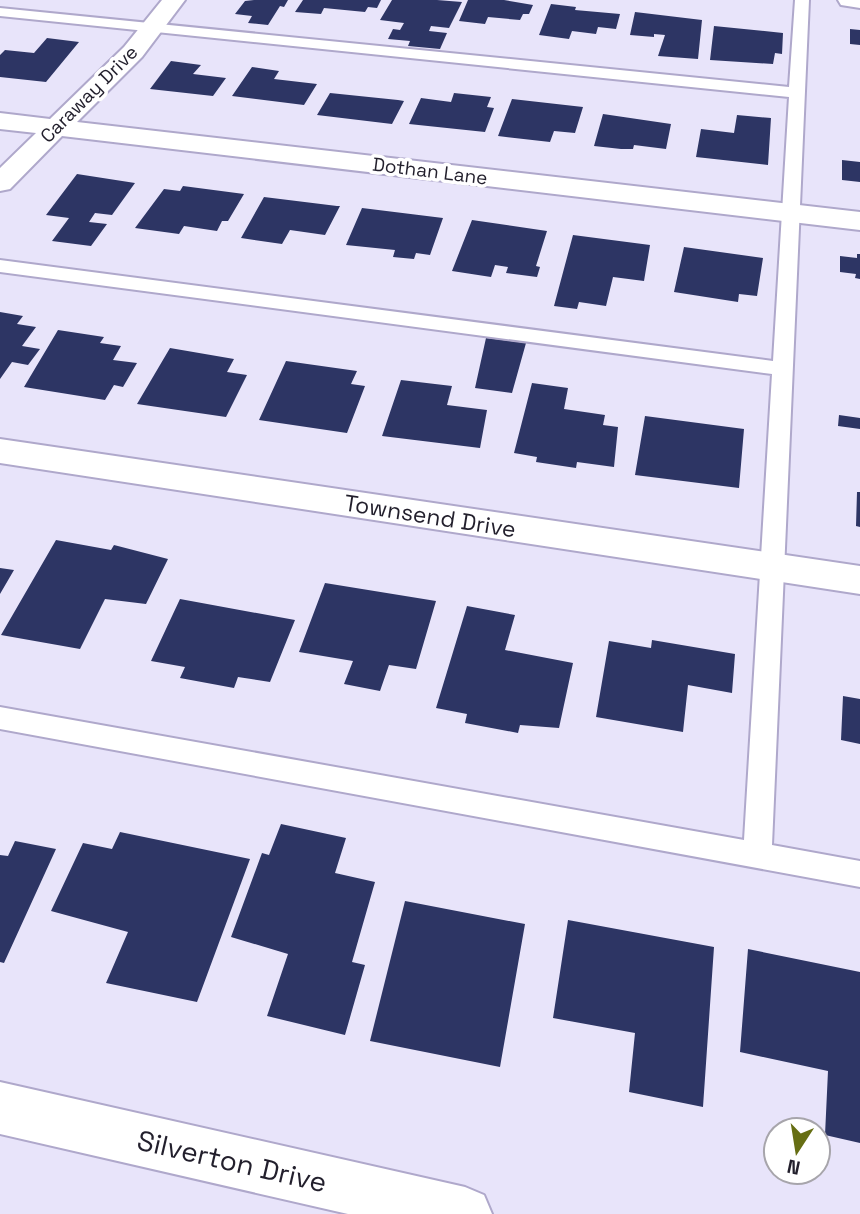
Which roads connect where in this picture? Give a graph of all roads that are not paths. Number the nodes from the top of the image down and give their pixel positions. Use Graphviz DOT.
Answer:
graph roads {
  1 [pos="174,0"];
  2 [pos="802,0"];
  3 [pos="849,0"];
  4 [pos="860,1"];
  5 [pos="0,12"];
  6 [pos="153,27"];
  7 [pos="798,93"];
  8 [pos="0,121"];
  9 [pos="57,127"];
  10 [pos="0,183"];
  11 [pos="791,213"];
  12 [pos="860,221"];
  13 [pos="0,266"];
  14 [pos="783,369"];
  15 [pos="0,452"];
  16 [pos="773,567"];
  17 [pos="860,580"];
  18 [pos="0,718"];
  19 [pos="757,856"];
  20 [pos="860,874"];
  21 [pos="0,1108"];
  22 [pos="465,1214"];
  1 -- 6 [label="street, Caraway Drive"];
  2 -- 7 [label="lane"];
  3 -- 4 [label="street"];
  5 -- 6 [label="lane"];
  6 -- 7 [label="lane"];
  6 -- 9 [label="street, Caraway Drive"];
  7 -- 11 [label="lane"];
  8 -- 9 [label="street, Dothan Lane"];
  9 -- 10 [label="street, Caraway Drive"];
  9 -- 11 [label="street, Dothan Lane"];
  11 -- 12 [label="street, Dothan Lane"];
  11 -- 14 [label="lane"];
  13 -- 14 [label="lane"];
  14 -- 16 [label="lane"];
  15 -- 16 [label="street, Townsend Drive"];
  16 -- 17 [label="street, Townsend Drive"];
  16 -- 19 [label="lane"];
  18 -- 19 [label="lane"];
  19 -- 20 [label="lane"];
  21 -- 22 [label="street, Silverton Drive"];
}
